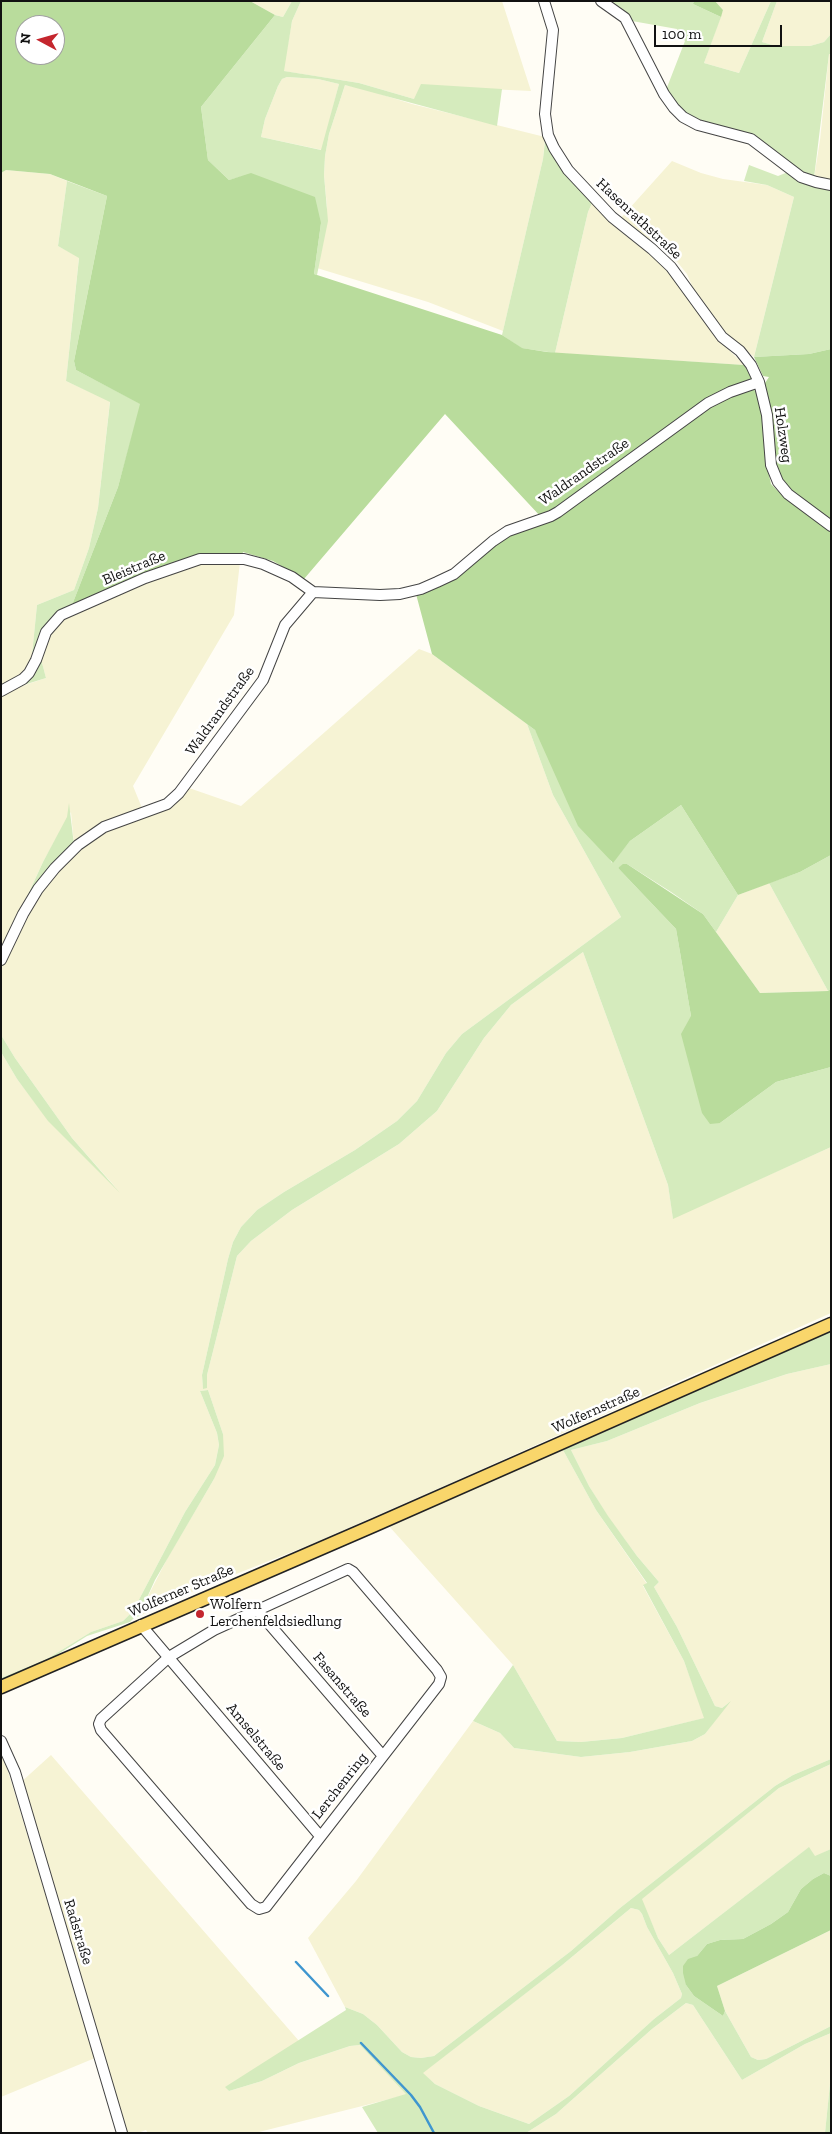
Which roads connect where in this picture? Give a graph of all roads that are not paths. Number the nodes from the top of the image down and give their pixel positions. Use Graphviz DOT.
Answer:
graph roads {
  1 [pos="544,1"];
  2 [pos="601,1"];
  3 [pos="831,184"];
  4 [pos="759,382"];
  5 [pos="831,526"];
  6 [pos="313,592"];
  7 [pos="1,691"];
  8 [pos="1,960"];
  9 [pos="831,1324"];
  10 [pos="375,1525"];
  11 [pos="258,1611"];
  12 [pos="142,1625"];
  13 [pos="169,1657"];
  14 [pos="1,1687"];
  15 [pos="1,1741"];
  16 [pos="383,1756"];
  17 [pos="320,1836"];
  18 [pos="122,2133"];
  1 -- 4 [label="street, Hasenrathstraße"];
  2 -- 3 [label="street"];
  4 -- 5 [label="street, Holzweg"];
  4 -- 6 [label="street, Waldrandstraße"];
  6 -- 7 [label="street, Bleistraße"];
  6 -- 8 [label="street, Waldrandstraße"];
  9 -- 10 [label="main road, Wolfernstraße"];
  10 -- 12 [label="main road, Wolferner Straße"];
  11 -- 13 [label="street, Lerchenring"];
  11 -- 16 [label="street, Fasanstraße"];
  11 -- 16 [label="street, Lerchenring"];
  12 -- 13 [label="street"];
  12 -- 14 [label="main road, Wolferner Straße"];
  13 -- 17 [label="street, Amselstraße"];
  13 -- 17 [label="street, Lerchenring"];
  15 -- 18 [label="street, Radstraße"];
  16 -- 17 [label="street, Lerchenring"];
}
